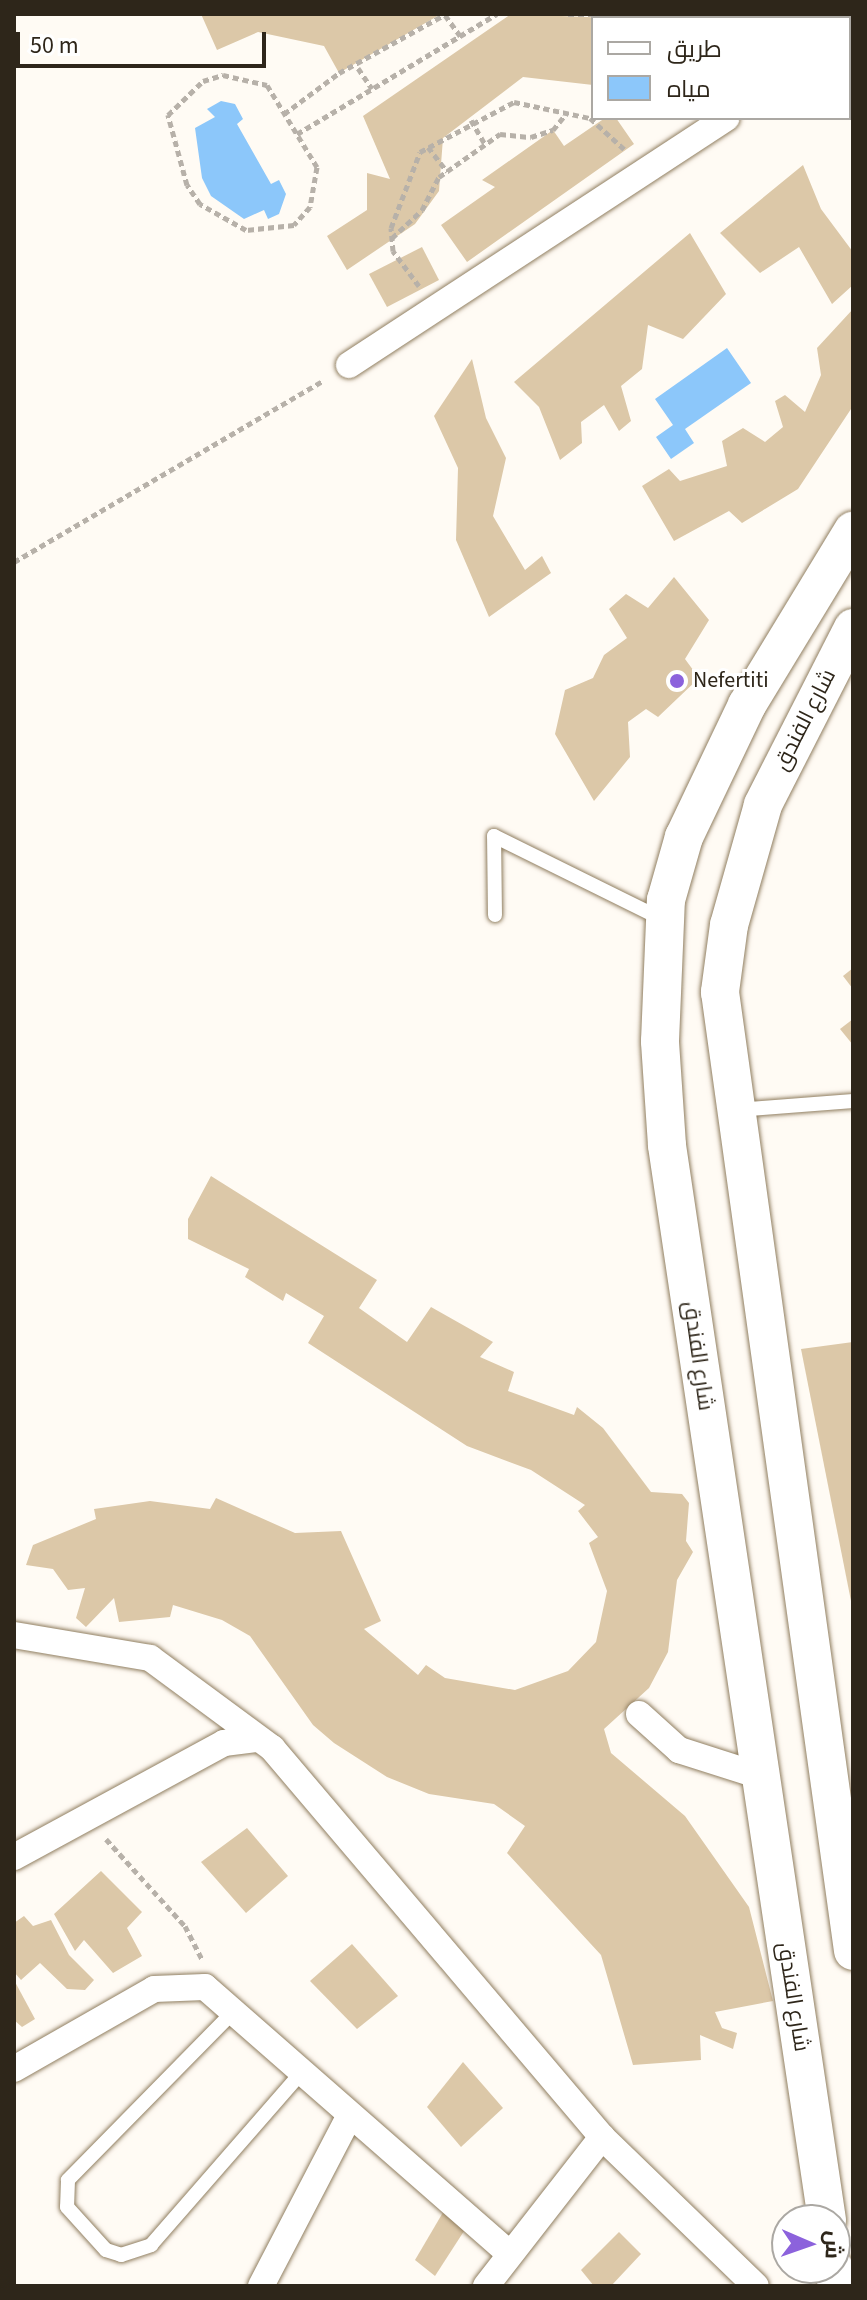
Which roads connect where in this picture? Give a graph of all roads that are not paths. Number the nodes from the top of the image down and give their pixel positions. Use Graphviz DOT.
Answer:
graph roads {
  1 [pos="723,120"];
  2 [pos="349,365"];
  3 [pos="853,531"];
  4 [pos="853,628"];
  5 [pos="495,915"];
  6 [pos="665,920"];
  7 [pos="853,1101"];
  8 [pos="733,1110"];
  9 [pos="14,1635"];
  10 [pos="639,1714"];
  11 [pos="258,1739"];
  12 [pos="760,1776"];
  13 [pos="14,1857"];
  14 [pos="853,1951"];
  15 [pos="236,2009"];
  16 [pos="14,2069"];
  17 [pos="303,2071"];
  18 [pos="350,2115"];
  19 [pos="602,2137"];
  20 [pos="825,2204"];
  21 [pos="507,2251"];
  22 [pos="492,2283"];
  23 [pos="261,2286"];
  24 [pos="756,2286"];
  1 -- 2 [label="street"];
  3 -- 6 [label="street, شارع الفندق"];
  4 -- 8 [label="street, شارع الفندق"];
  5 -- 6 [label="lane"];
  6 -- 12 [label="street, شارع الفندق"];
  7 -- 8 [label="lane"];
  8 -- 14 [label="street, شارع الفندق"];
  9 -- 11 [label="street"];
  10 -- 12 [label="street"];
  11 -- 13 [label="street"];
  11 -- 19 [label="street"];
  12 -- 20 [label="street, شارع الفندق"];
  15 -- 16 [label="street"];
  15 -- 17 [label="street"];
  15 -- 17 [label="lane"];
  17 -- 18 [label="street"];
  18 -- 21 [label="street"];
  18 -- 23 [label="street"];
  19 -- 21 [label="street"];
  19 -- 24 [label="street"];
  21 -- 22 [label="street"];
}
